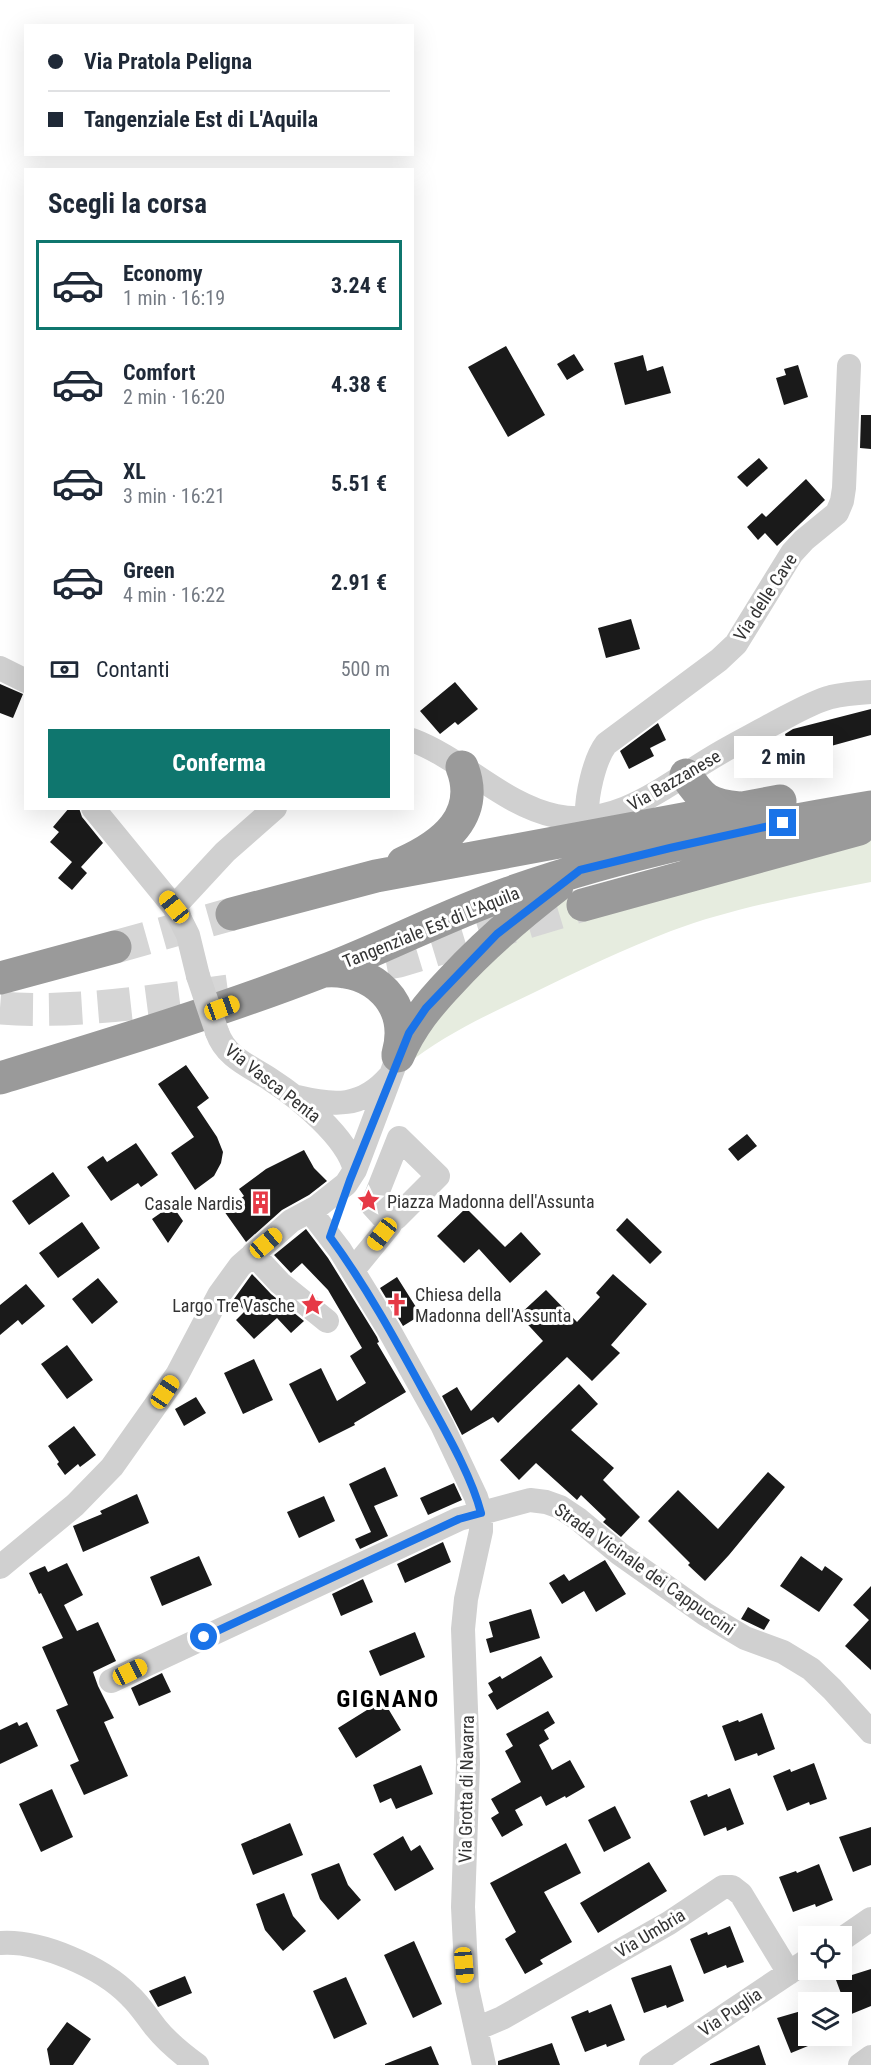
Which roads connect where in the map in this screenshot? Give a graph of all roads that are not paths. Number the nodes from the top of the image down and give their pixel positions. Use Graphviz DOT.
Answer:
graph roads {
  1 [pos="849,366"];
  2 [pos="0,668"];
  3 [pos="24,680"];
  4 [pos="871,692"];
  5 [pos="414,741"];
  6 [pos="462,767"];
  7 [pos="686,776"];
  8 [pos="871,786"];
  9 [pos="871,807"];
  10 [pos="740,809"];
  11 [pos="95,810"];
  12 [pos="272,810"];
  13 [pos="587,817"];
  14 [pos="871,826"];
  15 [pos="580,870"];
  16 [pos="376,876"];
  17 [pos="583,905"];
  18 [pos="174,907"];
  19 [pos="232,914"];
  20 [pos="115,947"];
  21 [pos="0,959"];
  22 [pos="65,960"];
  23 [pos="324,971"];
  24 [pos="0,978"];
  25 [pos="394,1066"];
  26 [pos="0,1078"];
  27 [pos="295,1096"];
  28 [pos="352,1175"];
  29 [pos="310,1210"];
  30 [pos="383,1210"];
  31 [pos="330,1237"];
  32 [pos="253,1254"];
  33 [pos="353,1270"];
  34 [pos="327,1321"];
  35 [pos="481,1513"];
  36 [pos="0,1567"];
  37 [pos="111,1681"];
  38 [pos="871,1732"];
  39 [pos="871,1919"];
  40 [pos="852,1932"];
  41 [pos="0,1943"];
  42 [pos="798,1965"];
  43 [pos="798,1967"];
  44 [pos="476,2029"];
  45 [pos="871,2057"];
  46 [pos="197,2065"];
  47 [pos="484,2065"];
  48 [pos="651,2065"];
  49 [pos="860,2065"];
  1 -- 13 [label="street, Via delle Cave"];
  2 -- 3 [label="street"];
  4 -- 7 [label="street, Via Bazzanese"];
  5 -- 6 [label="street, Via Bazzanese"];
  6 -- 13 [label="street, Via Bazzanese"];
  6 -- 16 [label="highway"];
  7 -- 10 [label="highway"];
  7 -- 13 [label="street, Via Bazzanese"];
  8 -- 10 [label="highway"];
  9 -- 15 [label="highway, Tangenziale Est di L'Aquila"];
  10 -- 16 [label="highway"];
  11 -- 18 [label="street, Via Vasca Penta"];
  12 -- 18 [label="street"];
  14 -- 17 [label="highway"];
  15 -- 23 [label="highway, Tangenziale Est di L'Aquila"];
  15 -- 25 [label="highway"];
  16 -- 19 [label="highway"];
  18 -- 27 [label="street, Via Vasca Penta, bridge"];
  20 -- 22 [label="highway"];
  21 -- 22 [label="highway"];
  22 -- 24 [label="highway"];
  23 -- 25 [label="highway"];
  23 -- 26 [label="highway, Tangenziale Est di L'Aquila"];
  25 -- 27 [label="street"];
  25 -- 28 [label="street"];
  27 -- 28 [label="street, Via Vasca Penta"];
  28 -- 29 [label="street"];
  28 -- 30 [label="street"];
  28 -- 31 [label="street"];
  29 -- 31 [label="street"];
  29 -- 32 [label="street"];
  30 -- 30 [label="street"];
  30 -- 33 [label="street"];
  31 -- 33 [label="street"];
  32 -- 34 [label="street"];
  32 -- 36 [label="street"];
  33 -- 35 [label="street"];
  35 -- 37 [label="street, Strada Vicinale dei Cappuccini"];
  35 -- 38 [label="street, Strada Vicinale dei Cappuccini"];
  35 -- 44 [label="street, Via Grotta di Navarra"];
  39 -- 40 [label="street"];
  41 -- 46 [label="street"];
  42 -- 44 [label="street, Via Umbria"];
  43 -- 48 [label="street, Via Puglia"];
  44 -- 47 [label="street, Via Grotta di Navarra"];
  45 -- 49 [label="street"];
}
